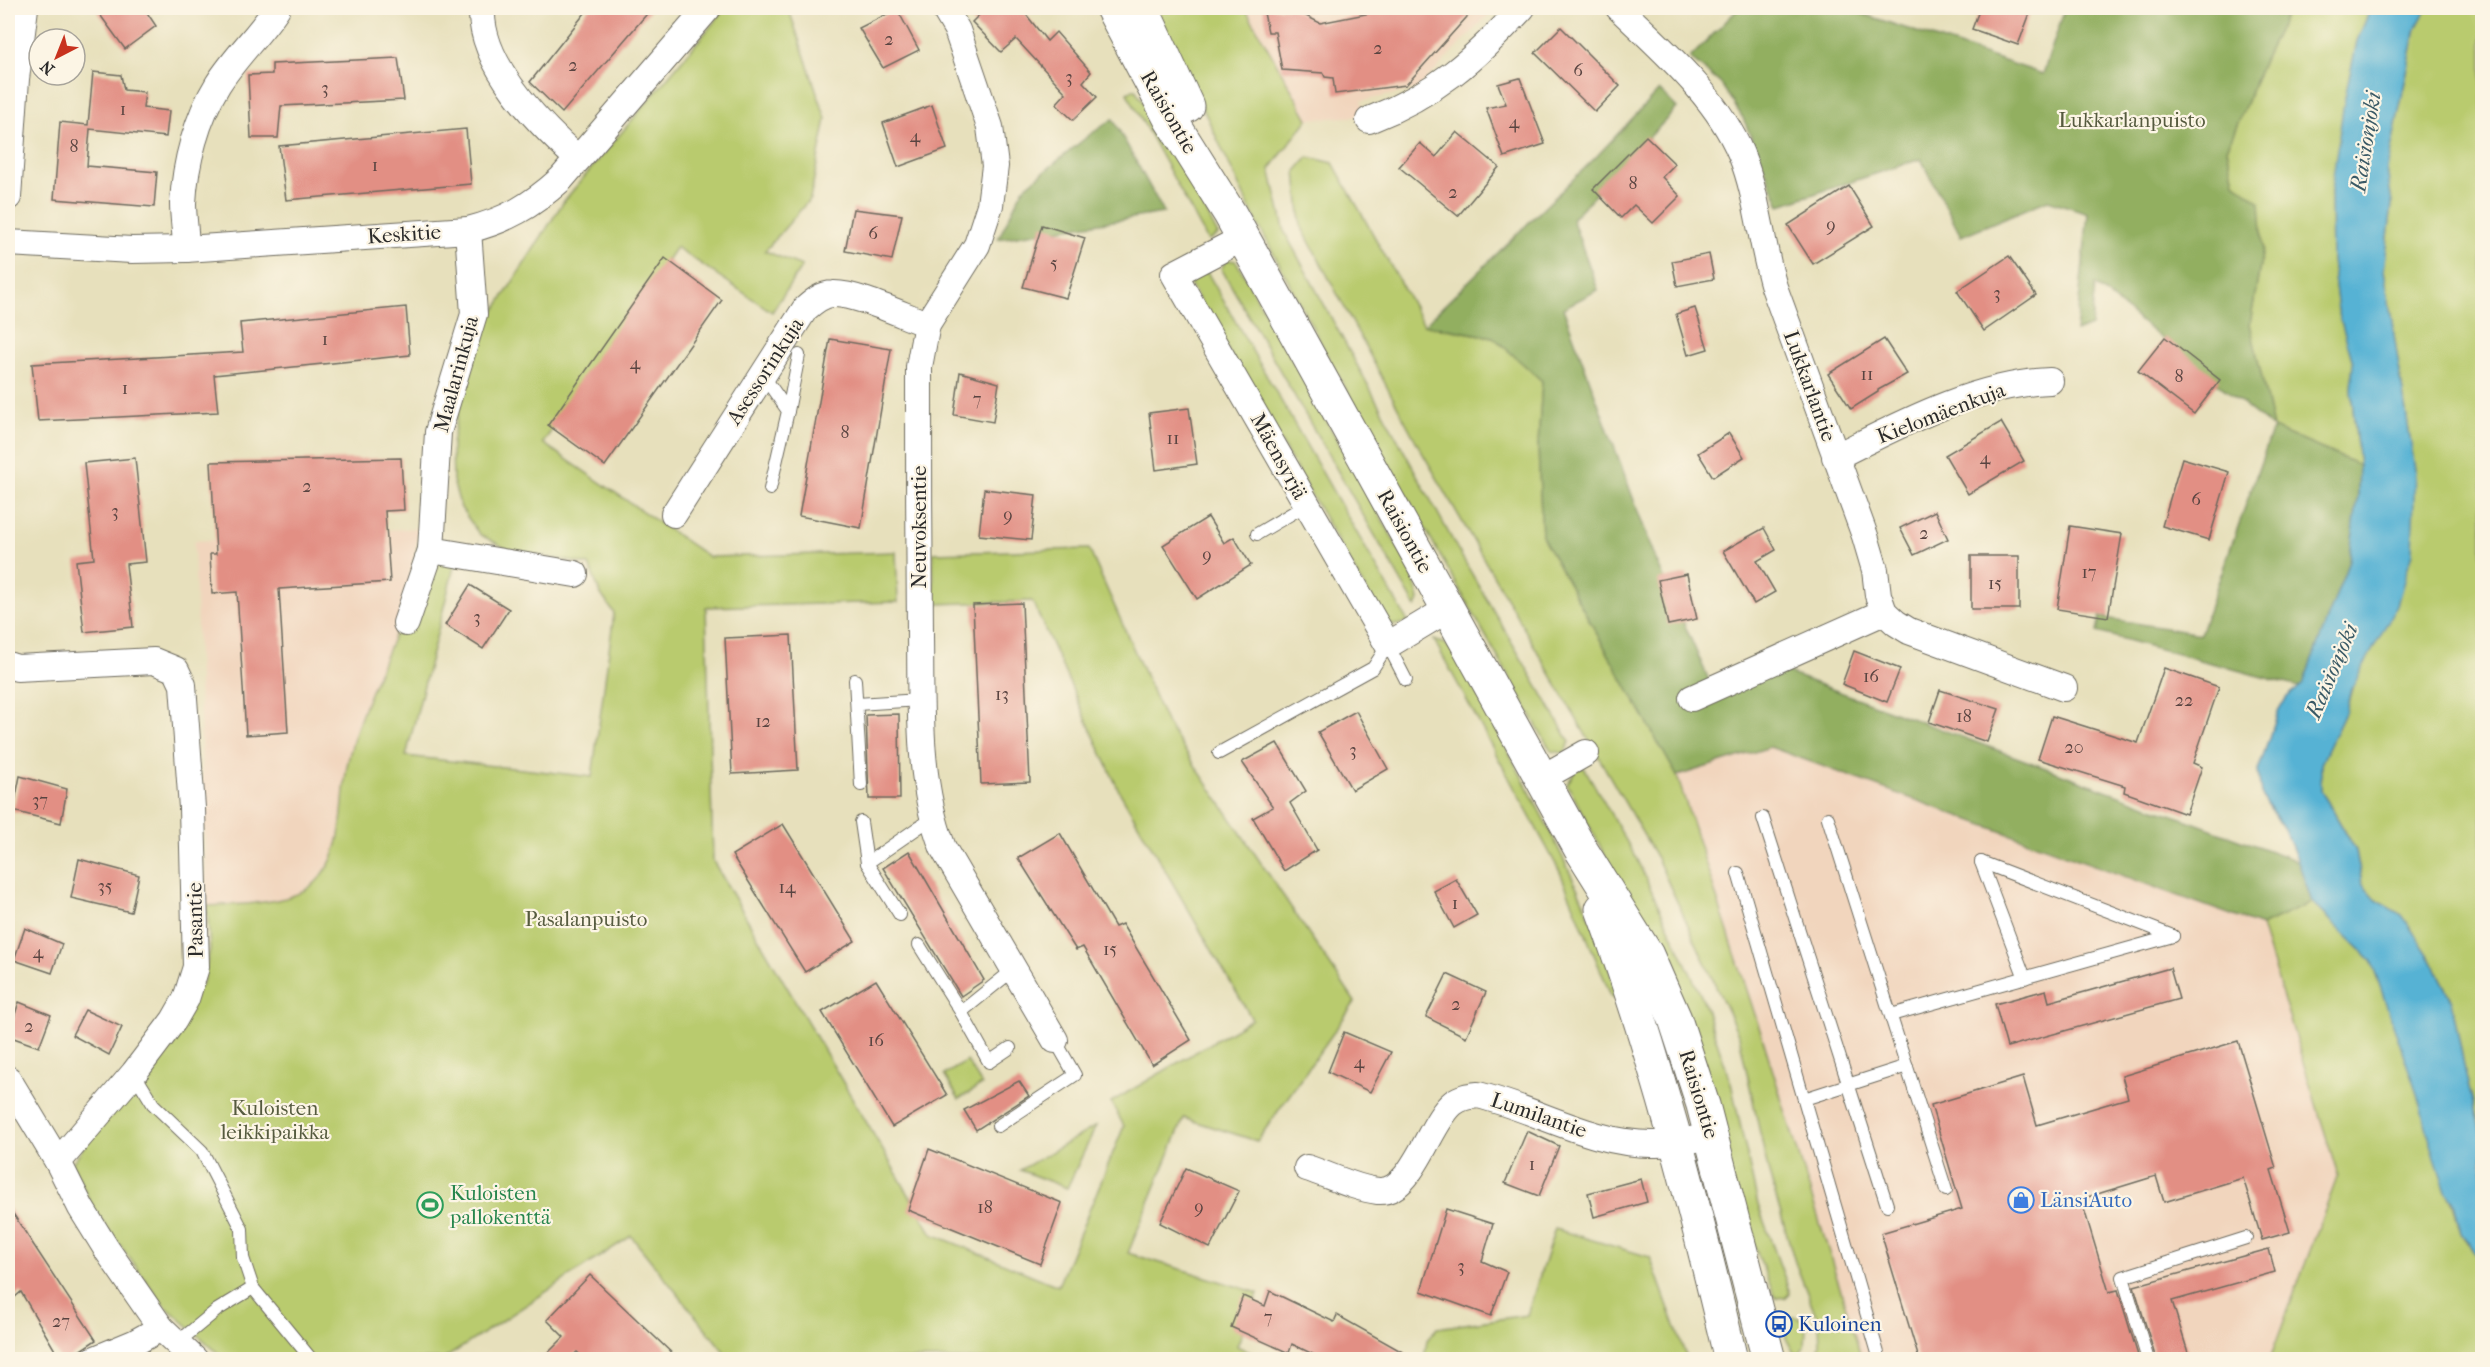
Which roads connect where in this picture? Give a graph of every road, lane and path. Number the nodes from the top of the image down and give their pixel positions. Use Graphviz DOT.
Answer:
graph roads {
  1 [pos="25,8"];
  2 [pos="277,8"];
  3 [pos="482,8"];
  4 [pos="708,8"];
  5 [pos="944,8"];
  6 [pos="1112,8"];
  7 [pos="1142,8"];
  8 [pos="1522,8"];
  9 [pos="1619,8"];
  10 [pos="12,76"];
  11 [pos="1369,120"];
  12 [pos="578,159"];
  13 [pos="8,197"];
  14 [pos="1237,226"];
  15 [pos="468,230"];
  16 [pos="8,243"];
  17 [pos="186,249"];
  18 [pos="927,324"];
  19 [pos="799,355"];
  20 [pos="762,374"];
  21 [pos="2050,381"];
  22 [pos="788,411"];
  23 [pos="1835,457"];
  24 [pos="770,489"];
  25 [pos="1306,505"];
  26 [pos="674,514"];
  27 [pos="1257,534"];
  28 [pos="431,550"];
  29 [pos="575,574"];
  30 [pos="1448,609"];
  31 [pos="1884,612"];
  32 [pos="406,623"];
  33 [pos="1388,645"];
  34 [pos="8,665"];
  35 [pos="855,680"];
  36 [pos="1406,680"];
  37 [pos="2064,688"];
  38 [pos="1692,698"];
  39 [pos="920,700"];
  40 [pos="857,704"];
  41 [pos="1219,753"];
  42 [pos="1586,753"];
  43 [pos="1542,778"];
  44 [pos="861,785"];
  45 [pos="1763,818"];
  46 [pos="1828,818"];
  47 [pos="932,819"];
  48 [pos="861,822"];
  49 [pos="1580,848"];
  50 [pos="867,862"];
  51 [pos="1738,873"];
  52 [pos="900,915"];
  53 [pos="919,945"];
  54 [pos="1013,970"];
  55 [pos="2025,978"];
  56 [pos="961,1012"];
  57 [pos="1891,1015"];
  58 [pos="1055,1040"];
  59 [pos="1010,1048"];
  60 [pos="1907,1066"];
  61 [pos="134,1073"];
  62 [pos="8,1078"];
  63 [pos="1849,1085"];
  64 [pos="1804,1099"];
  65 [pos="998,1126"];
  66 [pos="1712,1136"];
  67 [pos="1677,1142"];
  68 [pos="58,1162"];
  69 [pos="1307,1168"];
  70 [pos="1946,1190"];
  71 [pos="1887,1205"];
  72 [pos="2246,1238"];
  73 [pos="253,1288"];
  74 [pos="178,1344"];
  75 [pos="93,1359"];
  76 [pos="312,1359"];
  77 [pos="1731,1359"];
  78 [pos="1769,1359"];
  79 [pos="1880,1359"];
  80 [pos="2148,1359"];
  1 -- 10 [label="street"];
  2 -- 17 [label="street"];
  3 -- 12 [label="street"];
  4 -- 12 [label="street, Keskitie"];
  5 -- 18 [label="street, Neuvoksentie"];
  6 -- 14 [label="main road, Raisiontie"];
  7 -- 14 [label="main road, Raisiontie"];
  8 -- 11 [label="street"];
  9 -- 23 [label="street, Lukkarlantie"];
  10 -- 13 [label="street"];
  12 -- 15 [label="street, Keskitie"];
  14 -- 25 [label="street, Mäensyrjä"];
  14 -- 30 [label="main road, Raisiontie"];
  15 -- 17 [label="street, Keskitie"];
  15 -- 28 [label="street, Maalarinkuja"];
  16 -- 17 [label="street, Keskitie"];
  18 -- 20 [label="street, Asessorinkuja"];
  18 -- 39 [label="street, Neuvoksentie"];
  19 -- 22 [label="lane"];
  20 -- 22 [label="lane"];
  20 -- 26 [label="street, Asessorinkuja"];
  21 -- 23 [label="street, Kielomäenkuja"];
  22 -- 24 [label="lane"];
  23 -- 31 [label="street, Lukkarlantie"];
  25 -- 27 [label="lane"];
  25 -- 33 [label="street, Mäensyrjä"];
  28 -- 29 [label="street"];
  28 -- 32 [label="street, Maalarinkuja"];
  30 -- 33 [label="street"];
  30 -- 43 [label="main road, Raisiontie"];
  31 -- 37 [label="street"];
  31 -- 38 [label="street"];
  33 -- 36 [label="lane"];
  33 -- 41 [label="lane"];
  34 -- 61 [label="street, Pasantie"];
  35 -- 40 [label="lane"];
  39 -- 40 [label="lane"];
  39 -- 47 [label="street, Neuvoksentie"];
  40 -- 44 [label="lane"];
  42 -- 43 [label="street"];
  43 -- 49 [label="main road, Raisiontie"];
  45 -- 63 [label="lane"];
  46 -- 57 [label="lane"];
  47 -- 50 [label="lane"];
  47 -- 54 [label="street, Neuvoksentie"];
  48 -- 50 [label="lane"];
  49 -- 66 [label="main road, Raisiontie"];
  49 -- 67 [label="main road, Raisiontie"];
  50 -- 52 [label="lane"];
  51 -- 64 [label="lane"];
  53 -- 56 [label="lane"];
  54 -- 56 [label="lane"];
  54 -- 58 [label="street, Neuvoksentie"];
  55 -- 55 [label="lane"];
  55 -- 57 [label="lane"];
  56 -- 59 [label="lane"];
  57 -- 60 [label="lane"];
  58 -- 65 [label="lane"];
  60 -- 63 [label="lane"];
  60 -- 70 [label="lane"];
  61 -- 68 [label="street, Pasantie"];
  61 -- 73 [label="lane"];
  62 -- 68 [label="street"];
  63 -- 64 [label="lane"];
  63 -- 71 [label="lane"];
  64 -- 79 [label="lane"];
  66 -- 67 [label="street, Lumilantie"];
  66 -- 78 [label="main road, Raisiontie"];
  67 -- 69 [label="street, Lumilantie"];
  67 -- 77 [label="main road, Raisiontie"];
  68 -- 74 [label="street"];
  72 -- 80 [label="lane"];
  73 -- 74 [label="lane"];
  73 -- 76 [label="lane"];
  74 -- 75 [label="street"];
}
